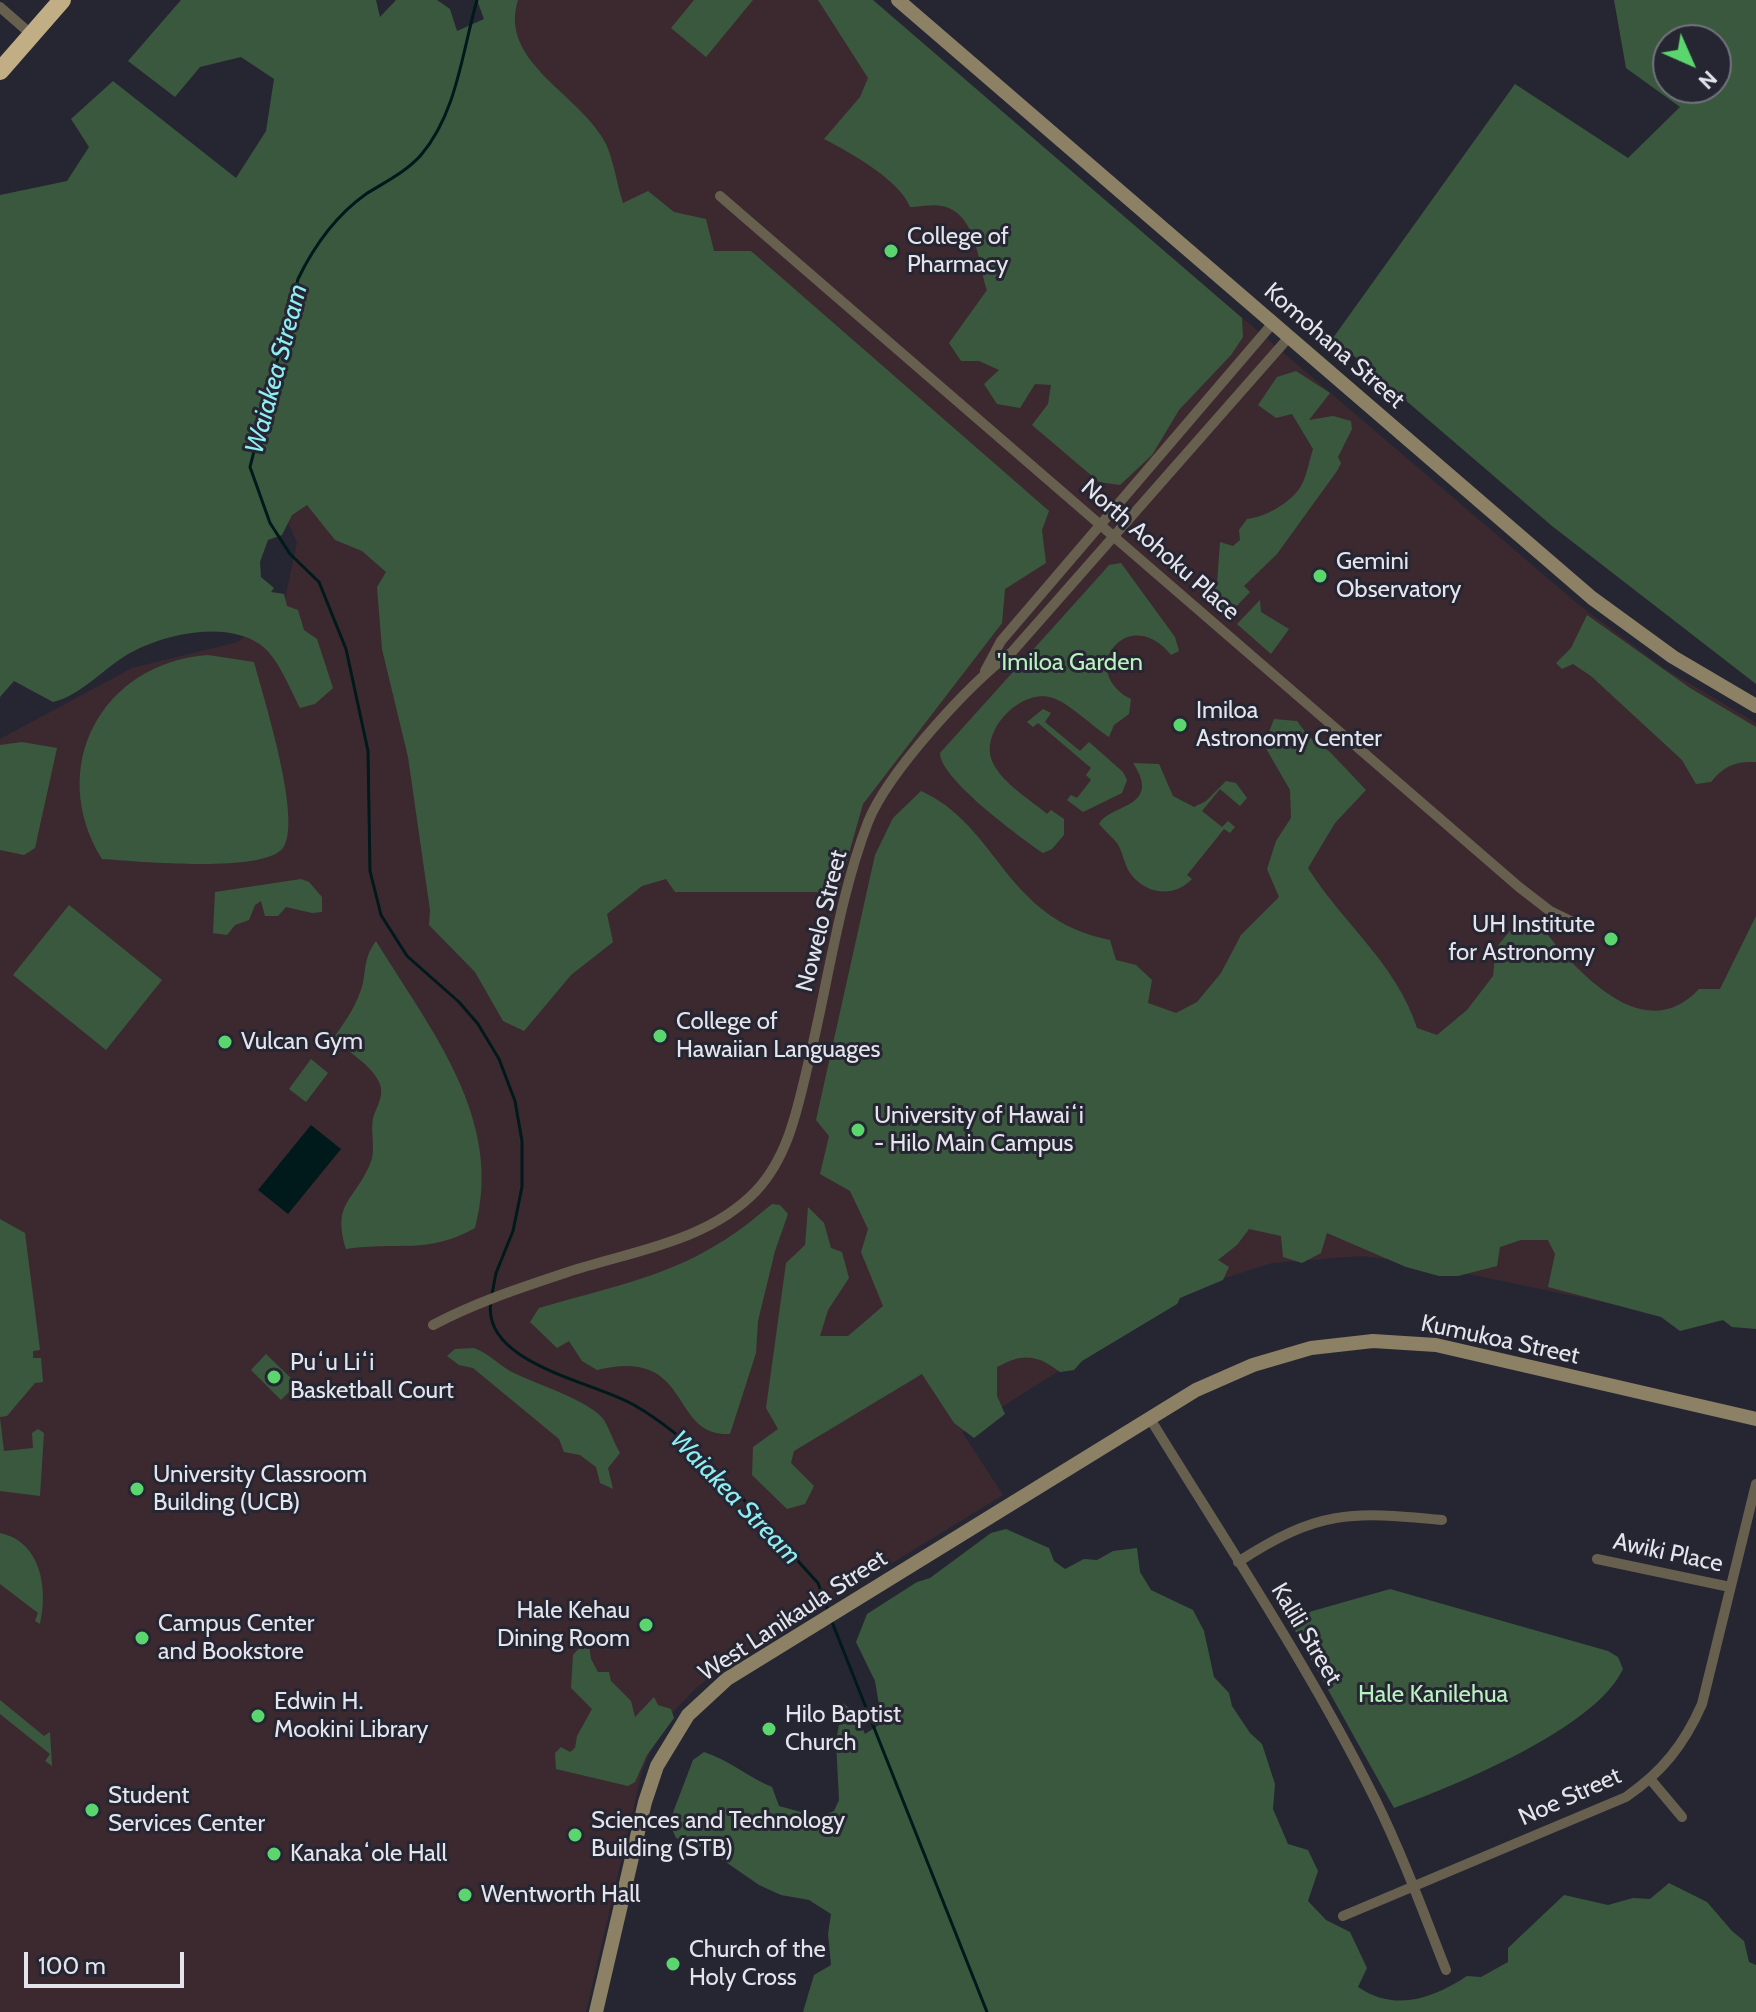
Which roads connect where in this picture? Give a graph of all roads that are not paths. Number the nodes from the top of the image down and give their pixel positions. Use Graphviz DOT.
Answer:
graph roads {
  1 [pos="62,0"];
  2 [pos="898,0"];
  3 [pos="0,7"];
  4 [pos="32,35"];
  5 [pos="0,71"];
  6 [pos="720,196"];
  7 [pos="1273,323"];
  8 [pos="1289,337"];
  9 [pos="1100,524"];
  10 [pos="1113,534"];
  11 [pos="984,673"];
  12 [pos="1756,706"];
  13 [pos="1579,925"];
  14 [pos="433,1325"];
  15 [pos="1149,1417"];
  16 [pos="1756,1419"];
  17 [pos="1756,1484"];
  18 [pos="1442,1520"];
  19 [pos="1597,1559"];
  20 [pos="1238,1562"];
  21 [pos="1730,1587"];
  22 [pos="1651,1780"];
  23 [pos="1682,1817"];
  24 [pos="1413,1885"];
  25 [pos="1343,1916"];
  26 [pos="1446,1970"];
  27 [pos="596,2012"];
  1 -- 4 [label="highway"];
  2 -- 7 [label="street, Komohana Street"];
  3 -- 4 [label="street"];
  4 -- 5 [label="highway"];
  6 -- 9 [label="street, North Aohoku Place"];
  7 -- 8 [label="street, Komohana Street"];
  7 -- 9 [label="street, Nowelo Street"];
  8 -- 10 [label="street, Nowelo Street"];
  8 -- 12 [label="street, Komohana Street"];
  9 -- 10 [label="street, North Aohoku Place"];
  9 -- 11 [label="street, Nowelo Street"];
  10 -- 11 [label="street, Nowelo Street"];
  10 -- 13 [label="street, North Aohoku Place"];
  11 -- 14 [label="street, Nowelo Street"];
  15 -- 16 [label="street, Kumukoa Street"];
  15 -- 20 [label="street, Kalili Street"];
  15 -- 27 [label="street, West Lanikaula Street"];
  17 -- 21 [label="street, Noe Street"];
  18 -- 20 [label="street"];
  19 -- 21 [label="street, Awiki Place"];
  20 -- 24 [label="street, Kalili Street"];
  21 -- 22 [label="street, Noe Street"];
  22 -- 23 [label="street"];
  22 -- 24 [label="street, Noe Street"];
  24 -- 25 [label="street, Noe Street"];
  24 -- 26 [label="street, Kalili Street"];
}
